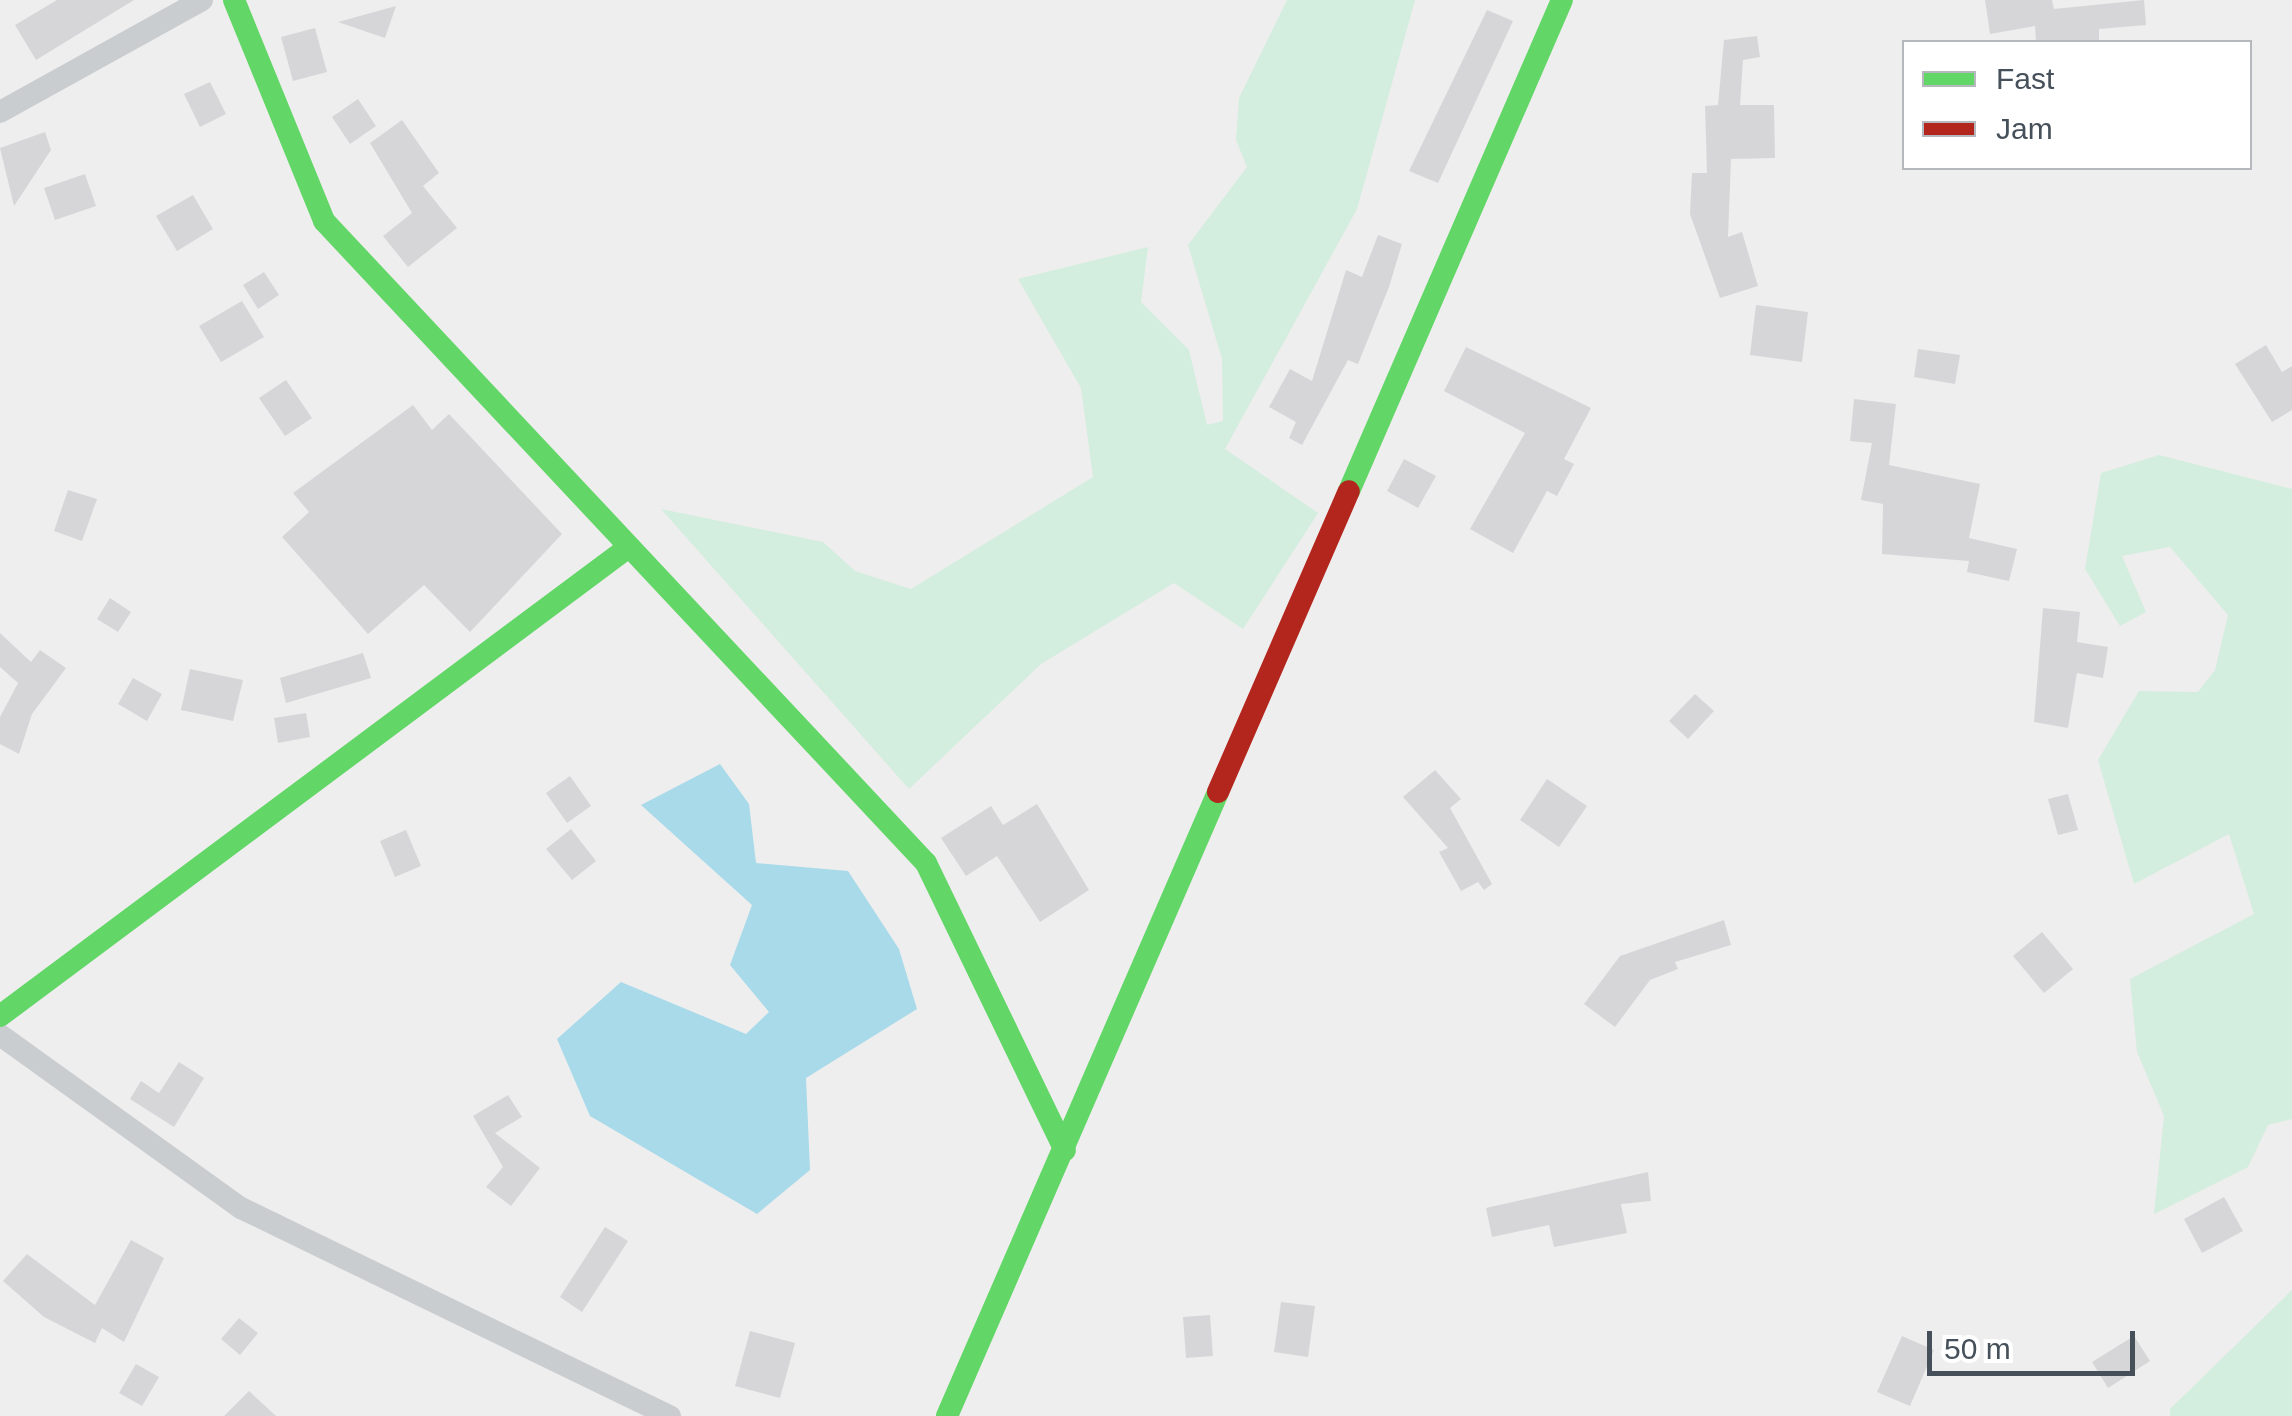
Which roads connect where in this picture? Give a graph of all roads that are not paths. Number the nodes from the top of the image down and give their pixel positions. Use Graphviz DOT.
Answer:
graph roads {
  1 [pos="202,0"];
  2 [pos="234,0"];
  3 [pos="1562,0"];
  4 [pos="0,112"];
  5 [pos="626,549"];
  6 [pos="0,1016"];
  7 [pos="0,1034"];
  8 [pos="1065,1150"];
  9 [pos="670,1416"];
  10 [pos="947,1416"];
  1 -- 4 [label="street"];
  2 -- 5 [label="street"];
  3 -- 8 [label="street"];
  5 -- 6 [label="street"];
  5 -- 8 [label="street"];
  7 -- 9 [label="street"];
  8 -- 10 [label="street"];
}
